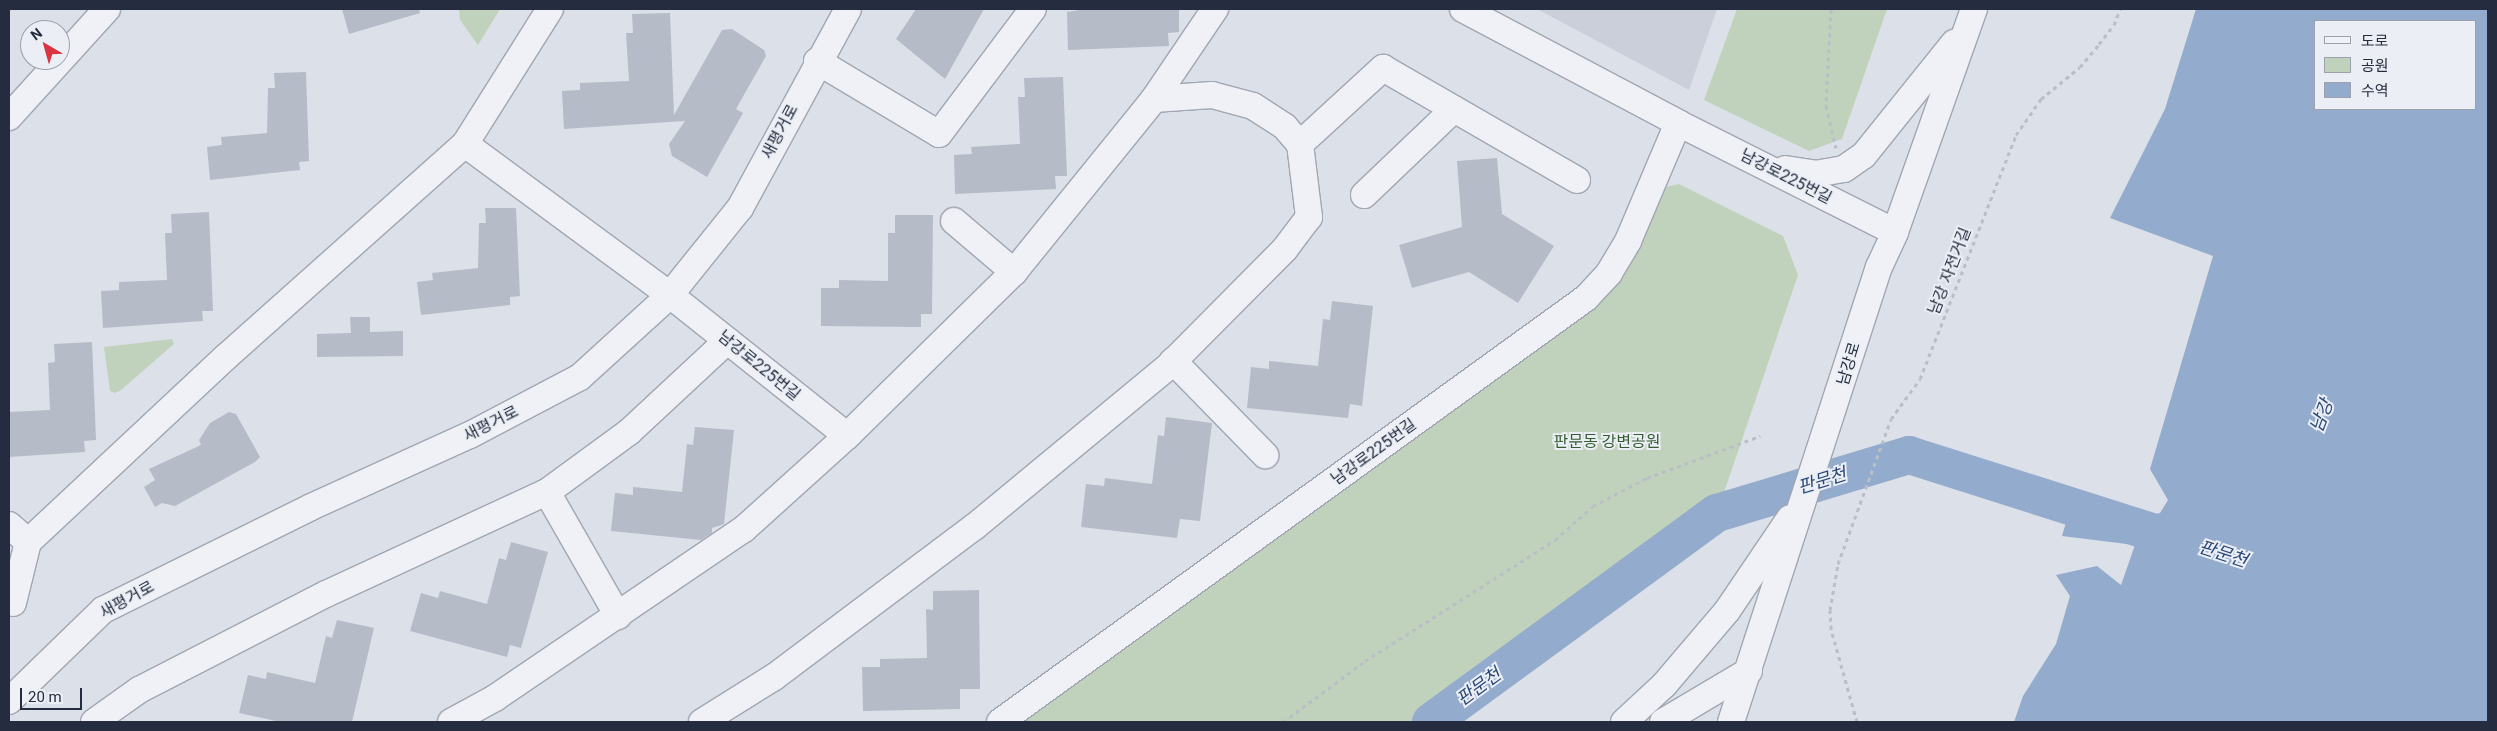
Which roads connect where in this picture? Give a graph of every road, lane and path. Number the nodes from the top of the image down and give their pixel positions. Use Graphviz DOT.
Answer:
graph roads {
  1 [pos="108,9"];
  2 [pos="550,9"];
  3 [pos="848,9"];
  4 [pos="1033,9"];
  5 [pos="1215,9"];
  6 [pos="1464,9"];
  7 [pos="1831,9"];
  8 [pos="2120,9"];
  9 [pos="1970,18"];
  10 [pos="817,61"];
  11 [pos="1154,99"];
  12 [pos="1454,109"];
  13 [pos="9,117"];
  14 [pos="1678,123"];
  15 [pos="465,144"];
  16 [pos="1300,144"];
  17 [pos="1838,156"];
  18 [pos="1763,166"];
  19 [pos="1577,180"];
  20 [pos="1364,195"];
  21 [pos="954,221"];
  22 [pos="1895,232"];
  23 [pos="1014,272"];
  24 [pos="670,295"];
  25 [pos="728,341"];
  26 [pos="1173,362"];
  27 [pos="847,436"];
  28 [pos="1760,436"];
  29 [pos="1265,456"];
  30 [pos="546,492"];
  31 [pos="1806,493"];
  32 [pos="9,525"];
  33 [pos="28,542"];
  34 [pos="13,603"];
  35 [pos="618,616"];
  36 [pos="1749,671"];
  37 [pos="9,701"];
  38 [pos="94,722"];
  39 [pos="450,722"];
  40 [pos="702,722"];
  41 [pos="1000,722"];
  42 [pos="1283,722"];
  43 [pos="1624,722"];
  44 [pos="1663,722"];
  45 [pos="1731,722"];
  46 [pos="1857,722"];
  1 -- 13 [label="street"];
  2 -- 15 [label="street"];
  3 -- 10 [label="street, 새평거로"];
  4 -- 10 [label="street"];
  5 -- 11 [label="street"];
  6 -- 14 [label="street, 남강로225번길"];
  7 -- 17 [label="path"];
  8 -- 46 [label="path, 남강 자전거길"];
  9 -- 18 [label="street"];
  9 -- 22 [label="street, 남강로"];
  10 -- 24 [label="street, 새평거로"];
  11 -- 16 [label="street"];
  11 -- 23 [label="street"];
  12 -- 16 [label="street"];
  12 -- 19 [label="street"];
  12 -- 20 [label="street"];
  14 -- 18 [label="street, 남강로225번길"];
  14 -- 41 [label="street, 남강로225번길"];
  15 -- 24 [label="street, 남강로225번길"];
  15 -- 33 [label="street"];
  16 -- 26 [label="street"];
  18 -- 22 [label="street, 남강로225번길"];
  21 -- 23 [label="street"];
  22 -- 31 [label="street, 남강로"];
  23 -- 27 [label="street"];
  24 -- 25 [label="street, 남강로225번길"];
  24 -- 37 [label="street, 새평거로"];
  25 -- 27 [label="street, 남강로225번길"];
  25 -- 30 [label="street"];
  26 -- 29 [label="street"];
  26 -- 40 [label="street"];
  27 -- 35 [label="street"];
  28 -- 42 [label="path"];
  30 -- 35 [label="street"];
  30 -- 38 [label="street"];
  31 -- 36 [label="street, 남강로"];
  31 -- 43 [label="street"];
  32 -- 33 [label="street"];
  33 -- 34 [label="street"];
  35 -- 39 [label="street"];
  36 -- 44 [label="street"];
  36 -- 45 [label="street, 남강로"];
}
